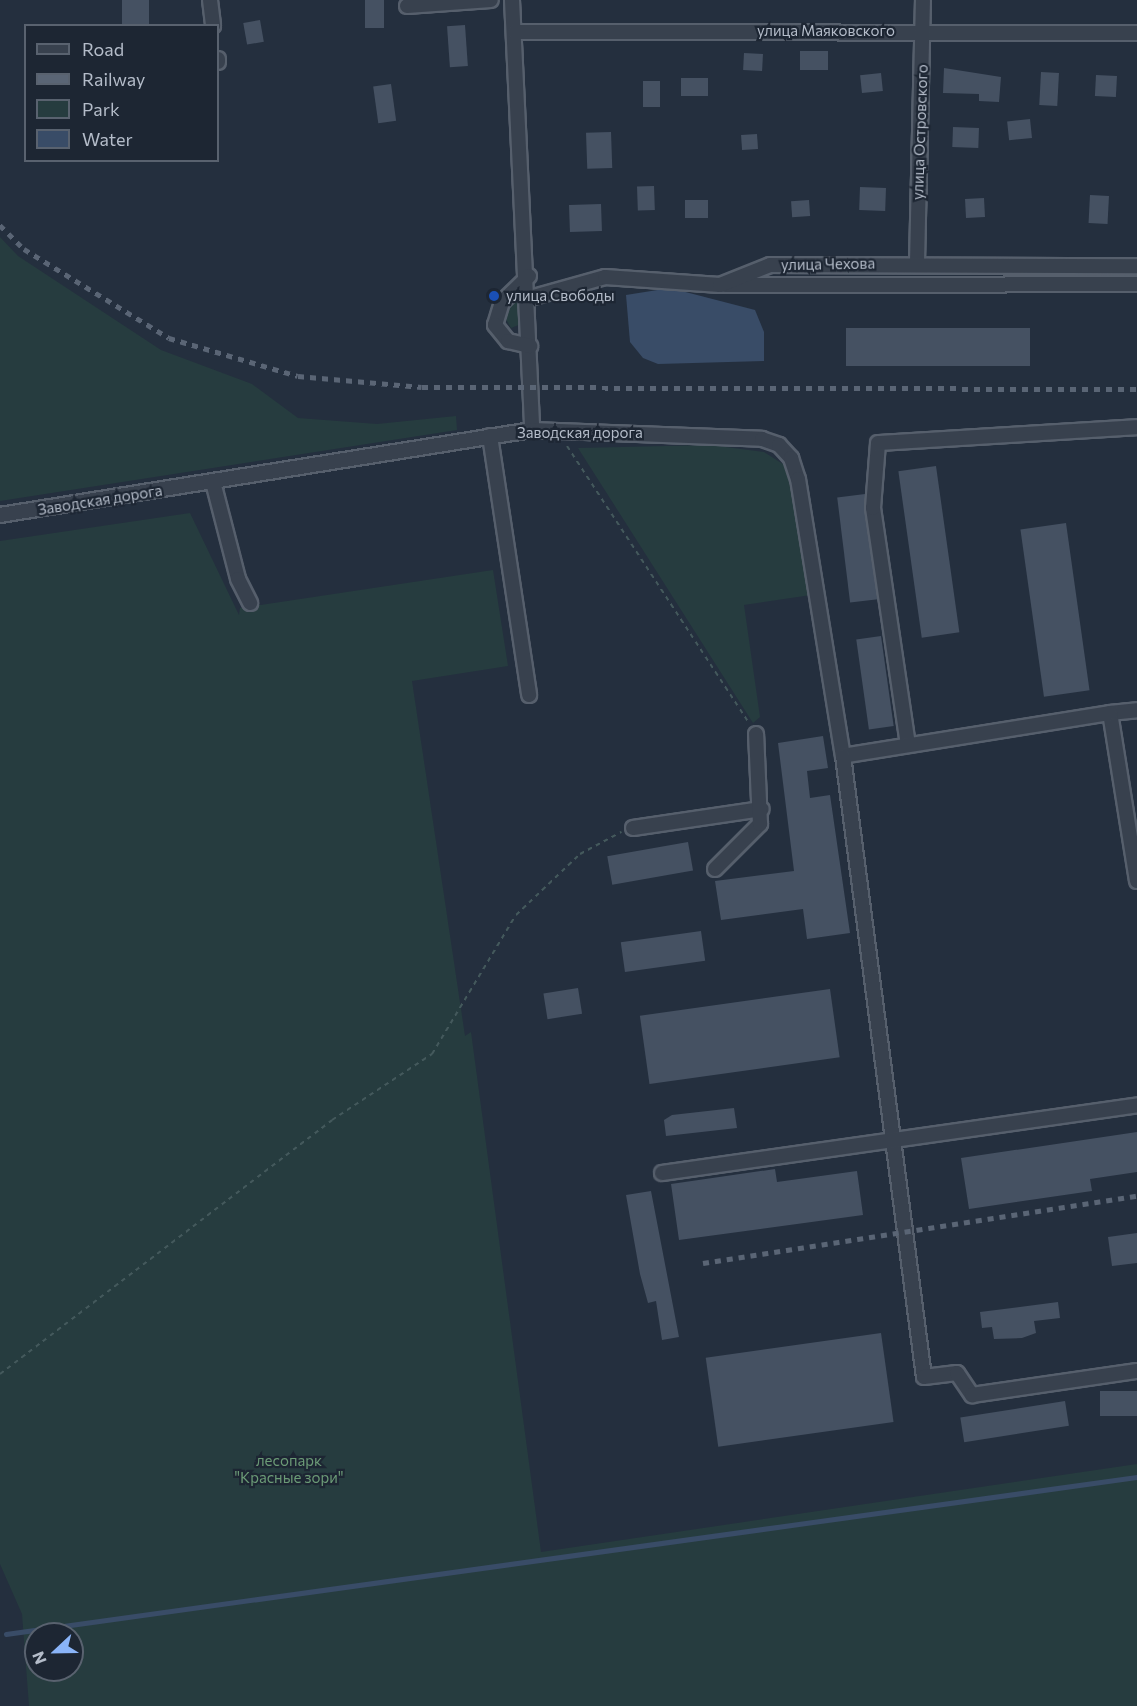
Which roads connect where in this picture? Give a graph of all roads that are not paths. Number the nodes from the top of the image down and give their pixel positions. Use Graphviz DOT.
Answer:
graph roads {
  1 [pos="210,0"];
  2 [pos="491,0"];
  3 [pos="512,0"];
  4 [pos="923,0"];
  5 [pos="407,6"];
  6 [pos="213,24"];
  7 [pos="923,30"];
  8 [pos="515,32"];
  9 [pos="1137,33"];
  10 [pos="917,263"];
  11 [pos="1137,266"];
  12 [pos="529,276"];
  13 [pos="720,285"];
  14 [pos="1137,285"];
  15 [pos="530,298"];
  16 [pos="530,346"];
  17 [pos="1137,427"];
  18 [pos="532,430"];
  19 [pos="490,436"];
  20 [pos="213,482"];
  21 [pos="0,515"];
  22 [pos="250,603"];
  23 [pos="529,695"];
  24 [pos="1137,710"];
  25 [pos="1110,713"];
  26 [pos="756,734"];
  27 [pos="908,746"];
  28 [pos="843,756"];
  29 [pos="762,809"];
  30 [pos="633,828"];
  31 [pos="715,869"];
  32 [pos="1137,881"];
  33 [pos="1137,1106"];
  34 [pos="890,1139"];
  35 [pos="662,1173"];
  36 [pos="1137,1371"];
  1 -- 6 [label="street"];
  2 -- 5 [label="street"];
  3 -- 8 [label="street"];
  4 -- 7 [label="street, улица Островского"];
  7 -- 8 [label="street, улица Маяковского"];
  7 -- 9 [label="street, улица Маяковского"];
  7 -- 10 [label="street, улица Островского"];
  8 -- 12 [label="street"];
  10 -- 11 [label="street, улица Чехова"];
  10 -- 13 [label="street, улица Чехова"];
  12 -- 15 [label="street"];
  12 -- 16 [label="street"];
  13 -- 14 [label="street"];
  13 -- 15 [label="street, улица Чехова"];
  15 -- 16 [label="street"];
  16 -- 18 [label="street"];
  17 -- 27 [label="street"];
  18 -- 19 [label="street, Заводская дорога"];
  18 -- 28 [label="street, Заводская дорога"];
  19 -- 20 [label="street, Заводская дорога"];
  19 -- 23 [label="street"];
  20 -- 21 [label="street, Заводская дорога"];
  20 -- 22 [label="street"];
  24 -- 25 [label="street"];
  25 -- 27 [label="street"];
  25 -- 32 [label="street"];
  26 -- 29 [label="street"];
  27 -- 28 [label="street"];
  28 -- 34 [label="street, Заводская дорога"];
  29 -- 30 [label="street"];
  29 -- 31 [label="street"];
  33 -- 34 [label="street"];
  34 -- 35 [label="street"];
  34 -- 36 [label="street, Заводская дорога"];
}
